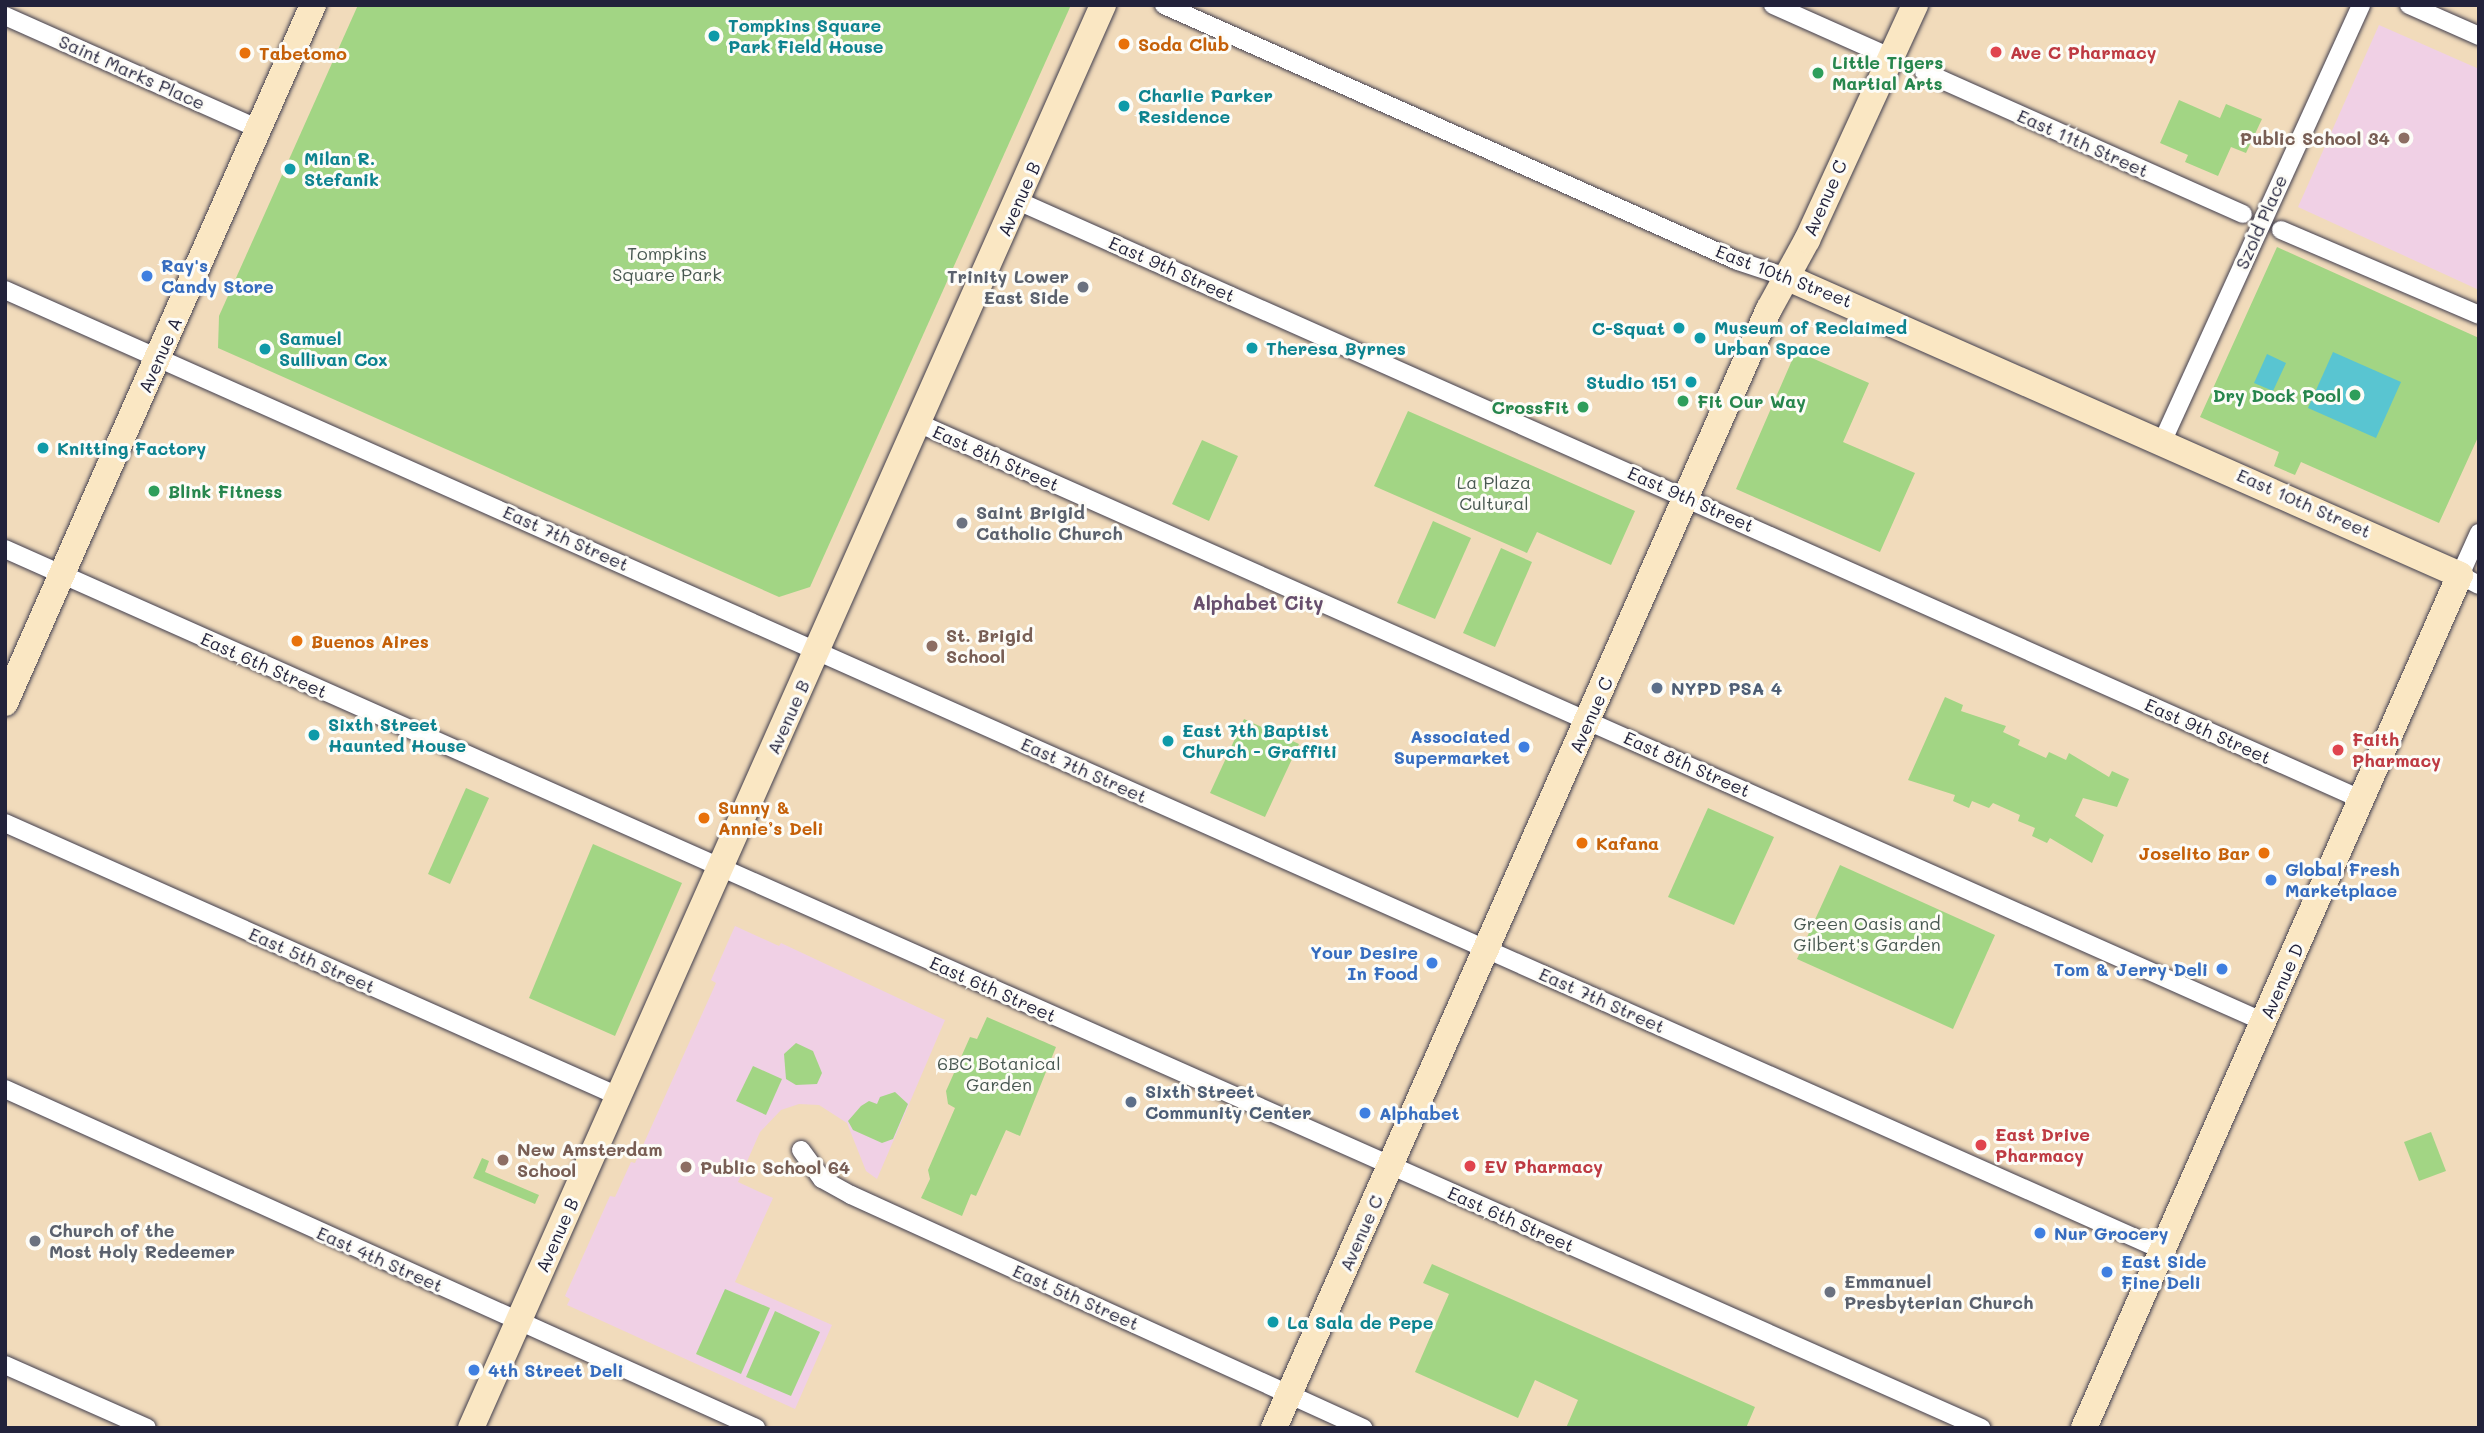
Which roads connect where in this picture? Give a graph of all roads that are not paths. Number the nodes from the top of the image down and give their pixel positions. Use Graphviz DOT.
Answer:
graph roads {
  1 [pos="313,5"];
  2 [pos="1103,5"];
  3 [pos="1164,5"];
  4 [pos="1773,5"];
  5 [pos="1915,5"];
  6 [pos="2361,5"];
  7 [pos="2409,5"];
  8 [pos="5,16"];
  9 [pos="2479,36"];
  10 [pos="1892,58"];
  11 [pos="1924,72"];
  12 [pos="259,129"];
  13 [pos="1018,201"];
  14 [pos="2243,214"];
  15 [pos="2281,230"];
  16 [pos="1786,276"];
  17 [pos="5,290"];
  18 [pos="2479,315"];
  19 [pos="159,358"];
  20 [pos="918,423"];
  21 [pos="2163,440"];
  22 [pos="1688,498"];
  23 [pos="2479,533"];
  24 [pos="5,549"];
  25 [pos="62,575"];
  26 [pos="2469,580"];
  27 [pos="818,652"];
  28 [pos="5,703"];
  29 [pos="1589,720"];
  30 [pos="2362,800"];
  31 [pos="5,823"];
  32 [pos="720,868"];
  33 [pos="1487,950"];
  34 [pos="2264,1021"];
  35 [pos="5,1089"];
  36 [pos="618,1096"];
  37 [pos="801,1150"];
  38 [pos="1391,1165"];
  39 [pos="2162,1250"];
  40 [pos="518,1322"];
  41 [pos="5,1365"];
  42 [pos="1289,1395"];
  43 [pos="147,1428"];
  44 [pos="471,1428"];
  45 [pos="756,1428"];
  46 [pos="1274,1428"];
  47 [pos="1363,1428"];
  48 [pos="1981,1428"];
  49 [pos="2084,1428"];
  1 -- 12 [label="street, Avenue A"];
  2 -- 13 [label="street, Avenue B"];
  3 -- 16 [label="street, East 10th Street"];
  4 -- 10 [label="street"];
  5 -- 10 [label="street, Avenue C"];
  6 -- 21 [label="street, Szold Place"];
  7 -- 9 [label="street"];
  8 -- 12 [label="street, Saint Marks Place"];
  10 -- 16 [label="street, Avenue C"];
  11 -- 14 [label="street, East 11th Street"];
  12 -- 19 [label="street, Avenue A"];
  13 -- 20 [label="street, Avenue B"];
  13 -- 22 [label="street, East 9th Street"];
  15 -- 18 [label="street"];
  16 -- 21 [label="street, East 10th Street"];
  16 -- 22 [label="street, Avenue C"];
  17 -- 19 [label="street, East 7th Street"];
  19 -- 25 [label="street, Avenue A"];
  19 -- 27 [label="street, East 7th Street"];
  20 -- 27 [label="street, Avenue B"];
  20 -- 29 [label="street, East 8th Street"];
  21 -- 26 [label="street, East 10th Street"];
  22 -- 29 [label="street, Avenue C"];
  22 -- 30 [label="street, East 9th Street"];
  23 -- 26 [label="street, Avenue D"];
  24 -- 25 [label="street, East 6th Street"];
  25 -- 28 [label="street, Avenue A"];
  25 -- 32 [label="street, East 6th Street"];
  26 -- 30 [label="street, Avenue D"];
  27 -- 32 [label="street, Avenue B"];
  27 -- 33 [label="street, East 7th Street"];
  29 -- 33 [label="street, Avenue C"];
  29 -- 34 [label="street, East 8th Street"];
  30 -- 34 [label="street, Avenue D"];
  31 -- 36 [label="street, East 5th Street"];
  32 -- 36 [label="street, Avenue B"];
  32 -- 38 [label="street, East 6th Street"];
  33 -- 38 [label="street, Avenue C"];
  33 -- 39 [label="street, East 7th Street"];
  34 -- 39 [label="street, Avenue D"];
  35 -- 40 [label="street, East 4th Street"];
  36 -- 40 [label="street, Avenue B"];
  37 -- 42 [label="street, East 5th Street"];
  38 -- 42 [label="street, Avenue C"];
  38 -- 48 [label="street, East 6th Street"];
  39 -- 49 [label="street, Avenue D"];
  40 -- 44 [label="street, Avenue B"];
  40 -- 45 [label="street, East 4th Street"];
  41 -- 43 [label="street"];
  42 -- 46 [label="street, Avenue C"];
  42 -- 47 [label="street, East 5th Street"];
}
